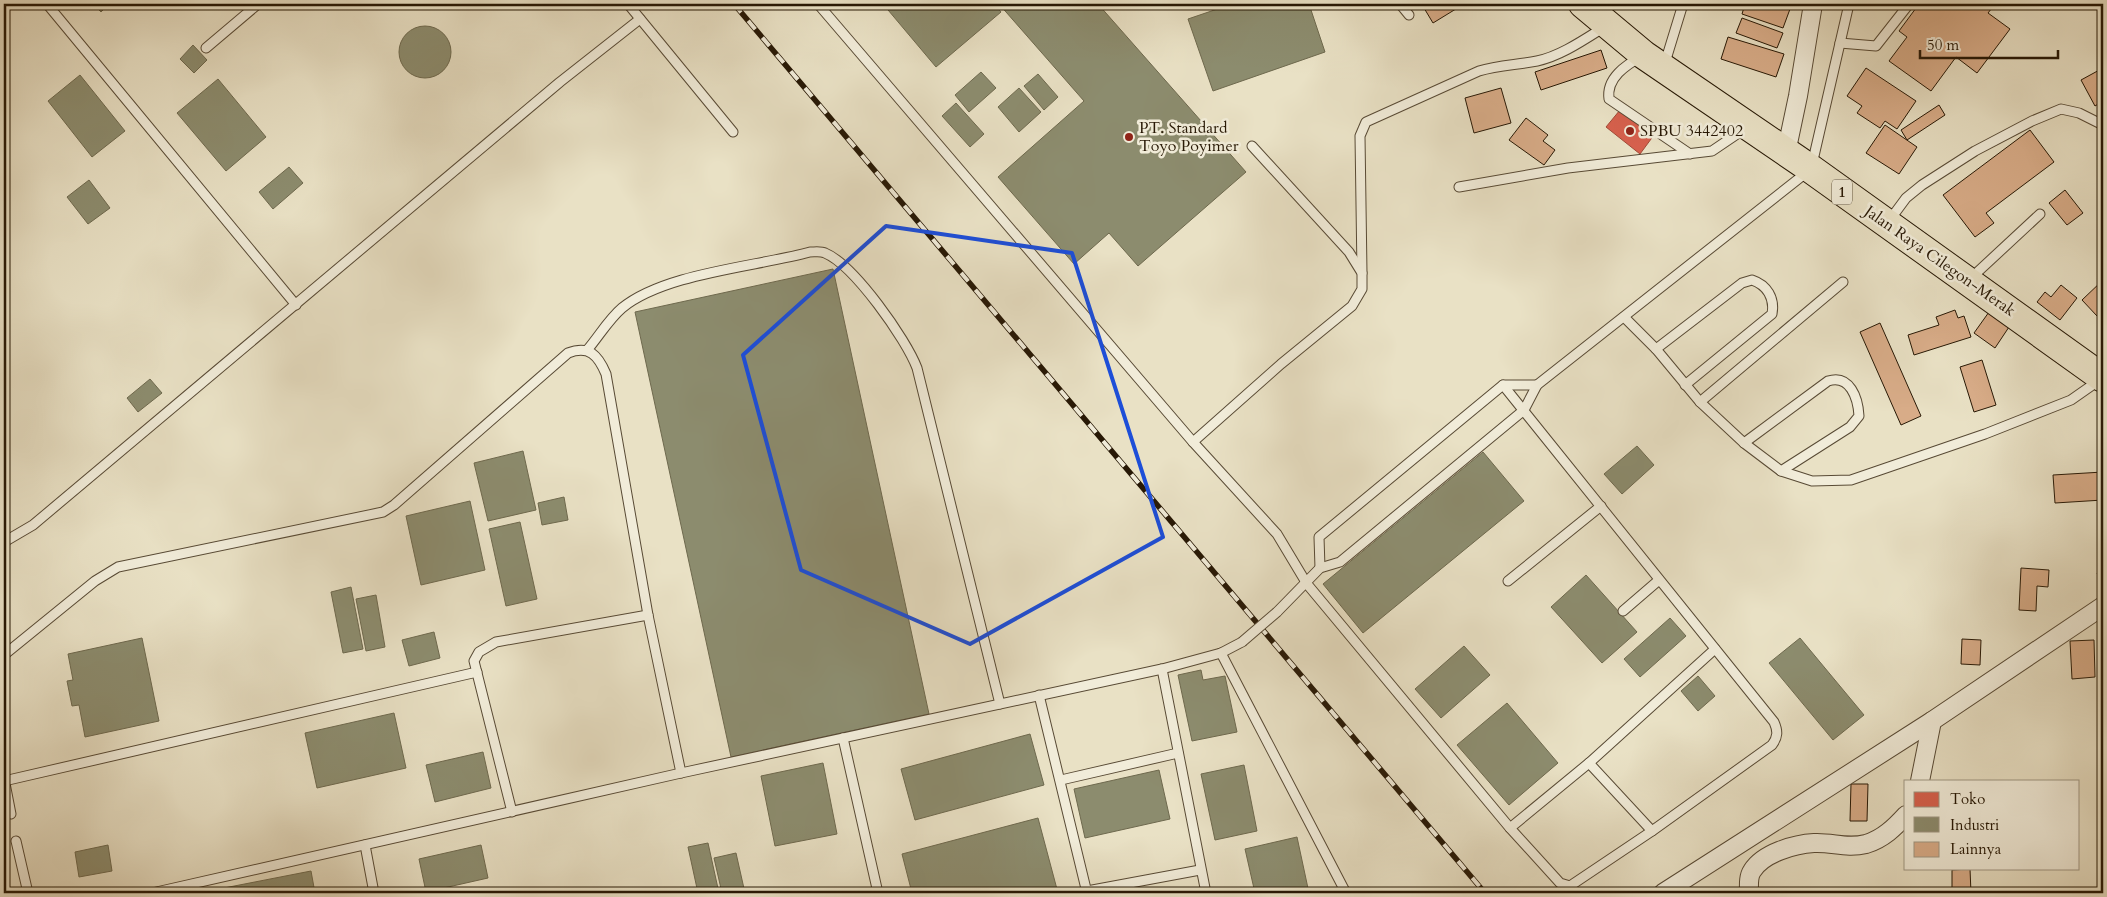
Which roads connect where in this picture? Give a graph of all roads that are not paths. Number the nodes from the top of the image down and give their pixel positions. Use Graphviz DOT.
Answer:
graph roads {
  1 [pos="47,4"];
  2 [pos="258,4"];
  3 [pos="628,4"];
  4 [pos="818,4"];
  5 [pos="1400,4"];
  6 [pos="1583,4"];
  7 [pos="1683,4"];
  8 [pos="1813,4"];
  9 [pos="1849,4"];
  10 [pos="1909,4"];
  11 [pos="1409,15"];
  12 [pos="640,18"];
  13 [pos="1608,25"];
  14 [pos="1840,42"];
  15 [pos="206,48"];
  16 [pos="1653,62"];
  17 [pos="2103,125"];
  18 [pos="1746,127"];
  19 [pos="732,132"];
  20 [pos="1252,146"];
  21 [pos="1786,153"];
  22 [pos="1690,154"];
  23 [pos="1811,169"];
  24 [pos="1459,186"];
  25 [pos="2040,214"];
  26 [pos="1888,224"];
  27 [pos="1362,273"];
  28 [pos="1968,281"];
  29 [pos="1843,282"];
  30 [pos="296,305"];
  31 [pos="1624,317"];
  32 [pos="588,349"];
  33 [pos="1656,349"];
  34 [pos="2103,378"];
  35 [pos="1503,385"];
  36 [pos="1537,385"];
  37 [pos="1685,385"];
  38 [pos="1700,402"];
  39 [pos="1524,410"];
  40 [pos="1193,442"];
  41 [pos="1744,443"];
  42 [pos="1781,471"];
  43 [pos="1601,506"];
  44 [pos="4,542"];
  45 [pos="1320,568"];
  46 [pos="1660,580"];
  47 [pos="1508,581"];
  48 [pos="1307,584"];
  49 [pos="2103,606"];
  50 [pos="1623,611"];
  51 [pos="648,615"];
  52 [pos="1715,649"];
  53 [pos="1221,653"];
  54 [pos="4,656"];
  55 [pos="1162,669"];
  56 [pos="477,672"];
  57 [pos="1039,695"];
  58 [pos="1000,704"];
  59 [pos="1932,722"];
  60 [pos="844,738"];
  61 [pos="1178,753"];
  62 [pos="1589,763"];
  63 [pos="681,773"];
  64 [pos="4,779"];
  65 [pos="1061,780"];
  66 [pos="1920,780"];
  67 [pos="512,812"];
  68 [pos="12,814"];
  69 [pos="1904,817"];
  70 [pos="1510,828"];
  71 [pos="1652,831"];
  72 [pos="16,841"];
  73 [pos="365,845"];
  74 [pos="1200,870"];
  75 [pos="1087,892"];
  76 [pos="28,893"];
  77 [pos="152,893"];
  78 [pos="374,893"];
  79 [pos="878,893"];
  80 [pos="1206,893"];
  81 [pos="1346,893"];
  82 [pos="1663,893"];
  83 [pos="1749,893"];
  1 -- 30 [label="lane"];
  2 -- 15 [label="lane"];
  3 -- 12 [label="lane"];
  4 -- 40 [label="lane"];
  5 -- 11 [label="lane"];
  6 -- 13 [label="highway, Jalan Raya Cilegon-Merak / 1"];
  7 -- 16 [label="lane"];
  8 -- 21 [label="street"];
  9 -- 14 [label="lane"];
  10 -- 14 [label="lane"];
  12 -- 19 [label="lane"];
  12 -- 30 [label="lane"];
  13 -- 16 [label="highway, Jalan Raya Cilegon-Merak / 1"];
  13 -- 27 [label="lane"];
  14 -- 23 [label="lane"];
  16 -- 18 [label="highway, Jalan Raya Cilegon-Merak / 1"];
  16 -- 22 [label="lane"];
  17 -- 26 [label="lane"];
  18 -- 21 [label="highway, Jalan Raya Cilegon-Merak / 1"];
  18 -- 22 [label="lane"];
  20 -- 27 [label="lane"];
  21 -- 23 [label="highway, Jalan Raya Cilegon-Merak / 1"];
  22 -- 24 [label="lane"];
  23 -- 26 [label="highway, Jalan Raya Cilegon-Merak / 1"];
  23 -- 31 [label="lane"];
  25 -- 28 [label="lane"];
  26 -- 28 [label="highway, Jalan Raya Cilegon-Merak / 1"];
  27 -- 40 [label="lane"];
  28 -- 34 [label="highway, Jalan Raya Cilegon-Merak / 1"];
  29 -- 38 [label="lane"];
  30 -- 44 [label="lane"];
  31 -- 33 [label="lane"];
  31 -- 36 [label="lane"];
  32 -- 51 [label="lane"];
  32 -- 54 [label="lane"];
  32 -- 58 [label="lane"];
  33 -- 37 [label="lane"];
  33 -- 37 [label="lane"];
  34 -- 42 [label="lane"];
  35 -- 36 [label="lane"];
  35 -- 39 [label="lane"];
  35 -- 45 [label="lane"];
  36 -- 39 [label="lane"];
  37 -- 38 [label="lane"];
  38 -- 41 [label="lane"];
  39 -- 43 [label="lane"];
  39 -- 45 [label="lane"];
  40 -- 48 [label="lane"];
  41 -- 42 [label="lane"];
  41 -- 42 [label="lane"];
  43 -- 46 [label="lane"];
  43 -- 47 [label="lane"];
  45 -- 48 [label="lane"];
  46 -- 50 [label="lane"];
  46 -- 52 [label="lane"];
  48 -- 53 [label="lane, bridge"];
  48 -- 70 [label="lane"];
  49 -- 59 [label="street"];
  51 -- 56 [label="lane"];
  51 -- 63 [label="lane"];
  52 -- 62 [label="lane"];
  52 -- 71 [label="lane"];
  53 -- 55 [label="lane"];
  53 -- 81 [label="lane"];
  55 -- 57 [label="lane"];
  55 -- 61 [label="lane"];
  56 -- 64 [label="lane"];
  56 -- 67 [label="lane"];
  57 -- 58 [label="lane"];
  57 -- 65 [label="lane"];
  58 -- 60 [label="lane"];
  59 -- 66 [label="street"];
  59 -- 82 [label="street"];
  60 -- 63 [label="lane"];
  60 -- 79 [label="lane"];
  61 -- 65 [label="lane"];
  61 -- 74 [label="lane"];
  62 -- 70 [label="lane"];
  62 -- 71 [label="lane"];
  63 -- 67 [label="lane"];
  64 -- 68 [label="lane"];
  65 -- 75 [label="lane"];
  67 -- 73 [label="lane"];
  69 -- 83 [label="street"];
  70 -- 71 [label="lane"];
  72 -- 76 [label="lane"];
  73 -- 77 [label="lane"];
  73 -- 78 [label="lane"];
  74 -- 75 [label="lane"];
  74 -- 80 [label="lane"];
}
